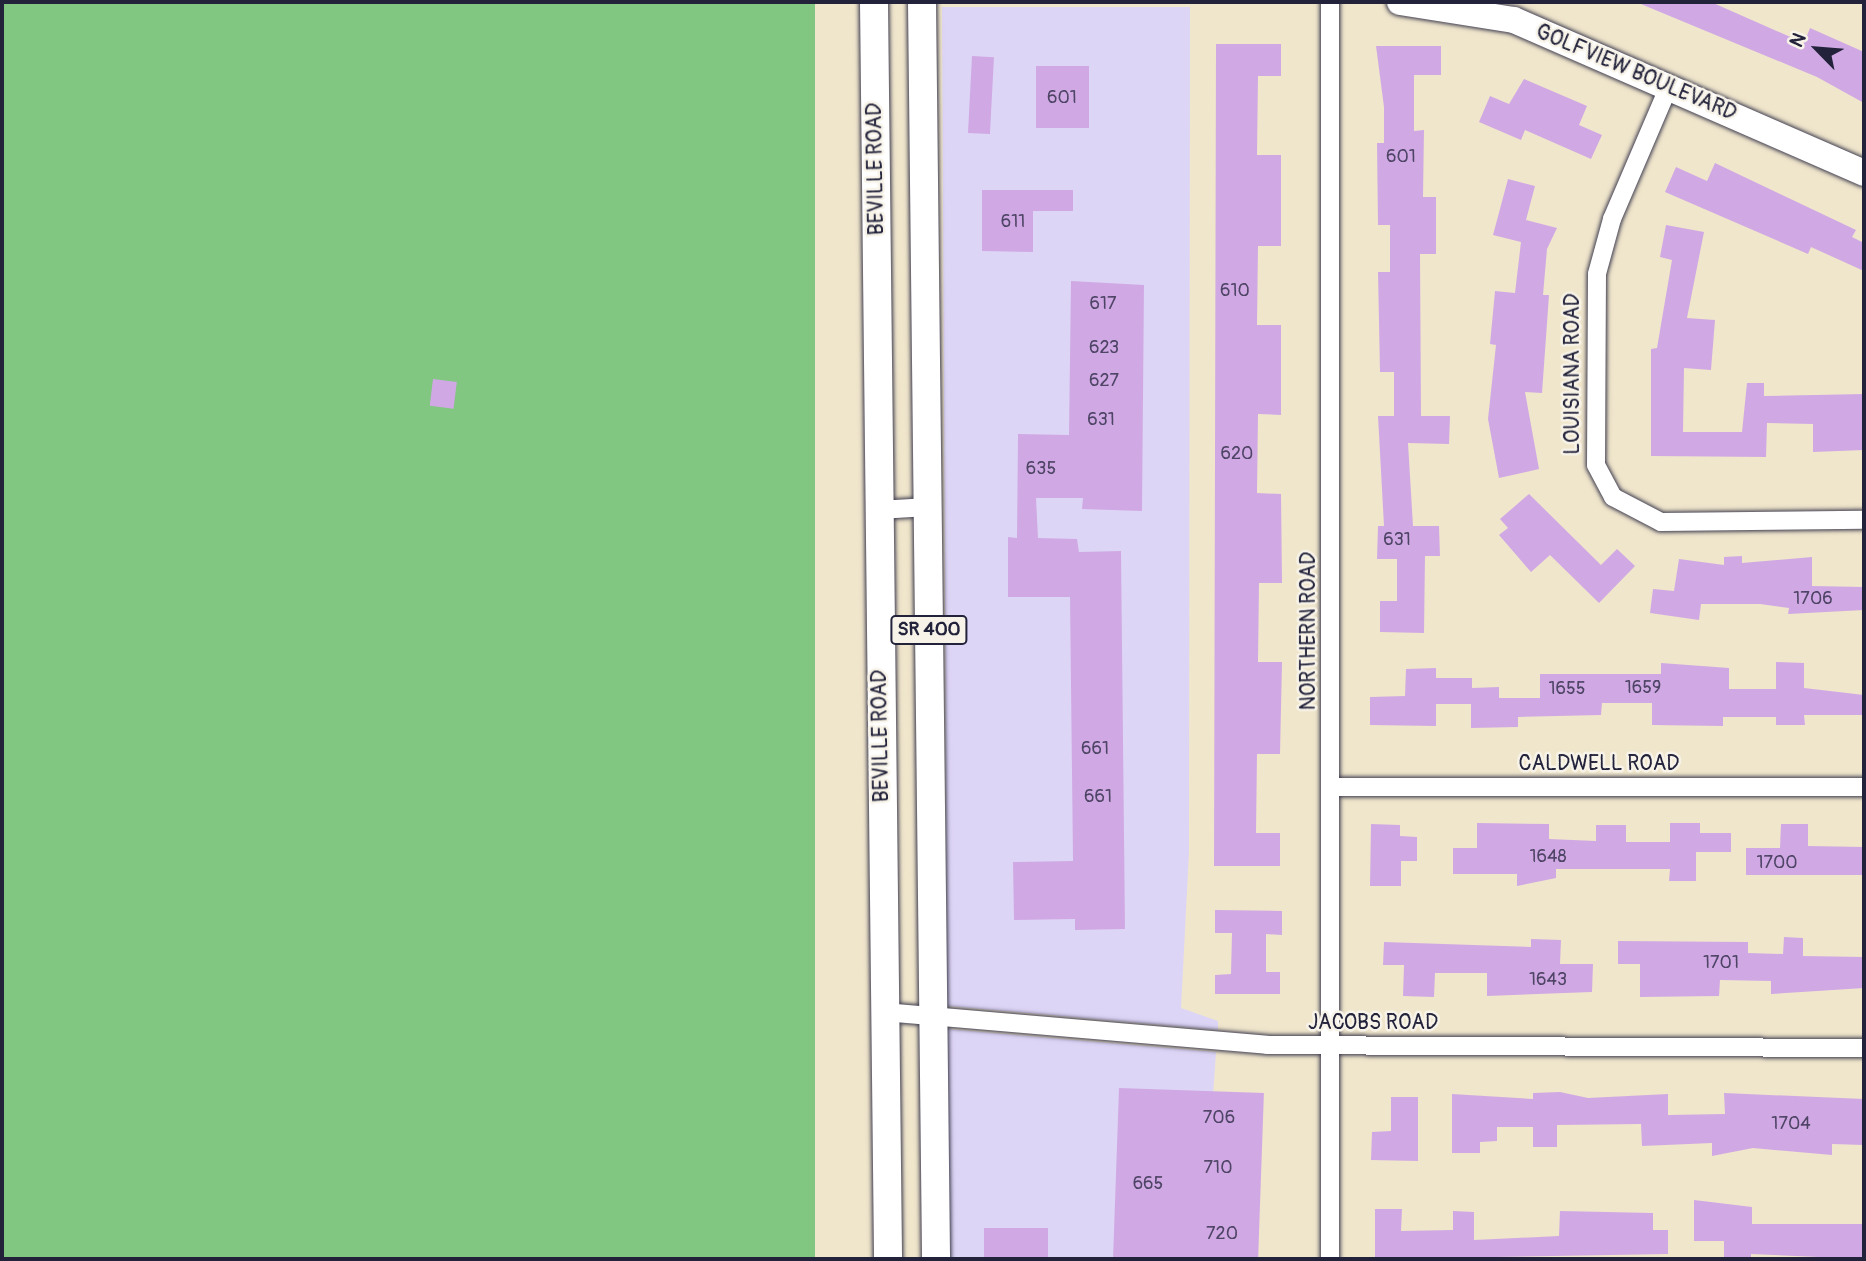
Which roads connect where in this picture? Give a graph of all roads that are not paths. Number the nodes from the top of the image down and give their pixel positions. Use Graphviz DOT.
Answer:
graph roads {
  1 [pos="874,2"];
  2 [pos="922,2"];
  3 [pos="1330,2"];
  4 [pos="1400,2"];
  5 [pos="1669,86"];
  6 [pos="1864,173"];
  7 [pos="928,507"];
  8 [pos="879,510"];
  9 [pos="1864,520"];
  10 [pos="1333,787"];
  11 [pos="1864,787"];
  12 [pos="884,1012"];
  13 [pos="934,1016"];
  14 [pos="1331,1046"];
  15 [pos="1864,1048"];
  16 [pos="888,1259"];
  17 [pos="936,1259"];
  18 [pos="1330,1259"];
  1 -- 8 [label="main road, BEVILLE ROAD / SR 400"];
  2 -- 7 [label="main road, SR 400"];
  3 -- 10 [label="street, NORTHERN ROAD"];
  4 -- 5 [label="street, GOLFVIEW BOULEVARD"];
  5 -- 6 [label="street, GOLFVIEW BOULEVARD"];
  5 -- 9 [label="street, LOUISIANA ROAD"];
  7 -- 8 [label="street"];
  7 -- 13 [label="main road, SR 400"];
  8 -- 12 [label="main road, BEVILLE ROAD / SR 400"];
  10 -- 11 [label="street, CALDWELL ROAD"];
  10 -- 14 [label="street, NORTHERN ROAD"];
  12 -- 13 [label="street, JACOBS ROAD"];
  12 -- 16 [label="main road, BEVILLE ROAD / SR 400"];
  13 -- 14 [label="street, JACOBS ROAD"];
  13 -- 17 [label="main road, SR 400"];
  14 -- 15 [label="street, JACOBS ROAD"];
  14 -- 18 [label="street, NORTHERN ROAD"];
}
